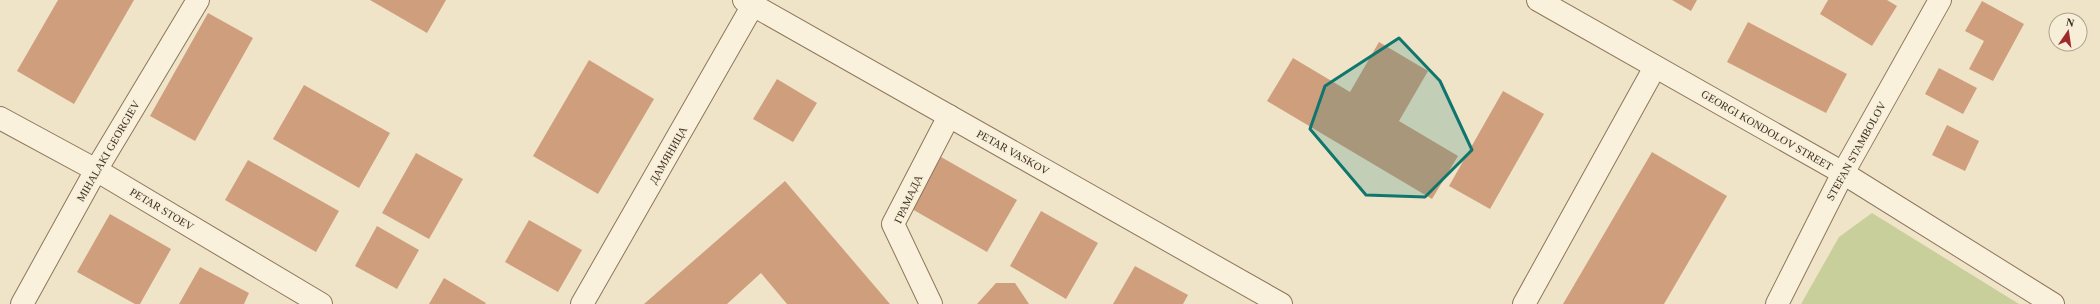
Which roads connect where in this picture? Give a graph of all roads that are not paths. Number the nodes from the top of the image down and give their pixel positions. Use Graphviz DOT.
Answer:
graph roads {
  1 [pos="198,0"];
  2 [pos="1538,0"];
  3 [pos="1940,0"];
  4 [pos="749,2"];
  5 [pos="1655,67"];
  6 [pos="950,116"];
  7 [pos="0,118"];
  8 [pos="96,170"];
  9 [pos="1843,173"];
  10 [pos="22,304"];
  11 [pos="321,304"];
  12 [pos="582,304"];
  13 [pos="931,304"];
  14 [pos="1281,304"];
  15 [pos="1524,304"];
  16 [pos="1777,304"];
  17 [pos="2053,304"];
  1 -- 8 [label="street, MIHALAKI GEORGIEV"];
  2 -- 5 [label="street, GEORGI KONDOLOV STREET"];
  3 -- 9 [label="street, STEFAN STAMBOLOV"];
  4 -- 6 [label="street, PETAR VASKOV"];
  4 -- 12 [label="street, ДАМЯНИЦА"];
  5 -- 9 [label="street, GEORGI KONDOLOV STREET"];
  5 -- 15 [label="street"];
  6 -- 13 [label="street, ГРАМАДА"];
  6 -- 14 [label="street, PETAR VASKOV"];
  7 -- 8 [label="street, PETAR STOEV"];
  8 -- 10 [label="street, MIHALAKI GEORGIEV"];
  8 -- 11 [label="street, PETAR STOEV"];
  9 -- 16 [label="street, STEFAN STAMBOLOV"];
  9 -- 17 [label="street, GEORGI KONDOLOV STREET"];
}
